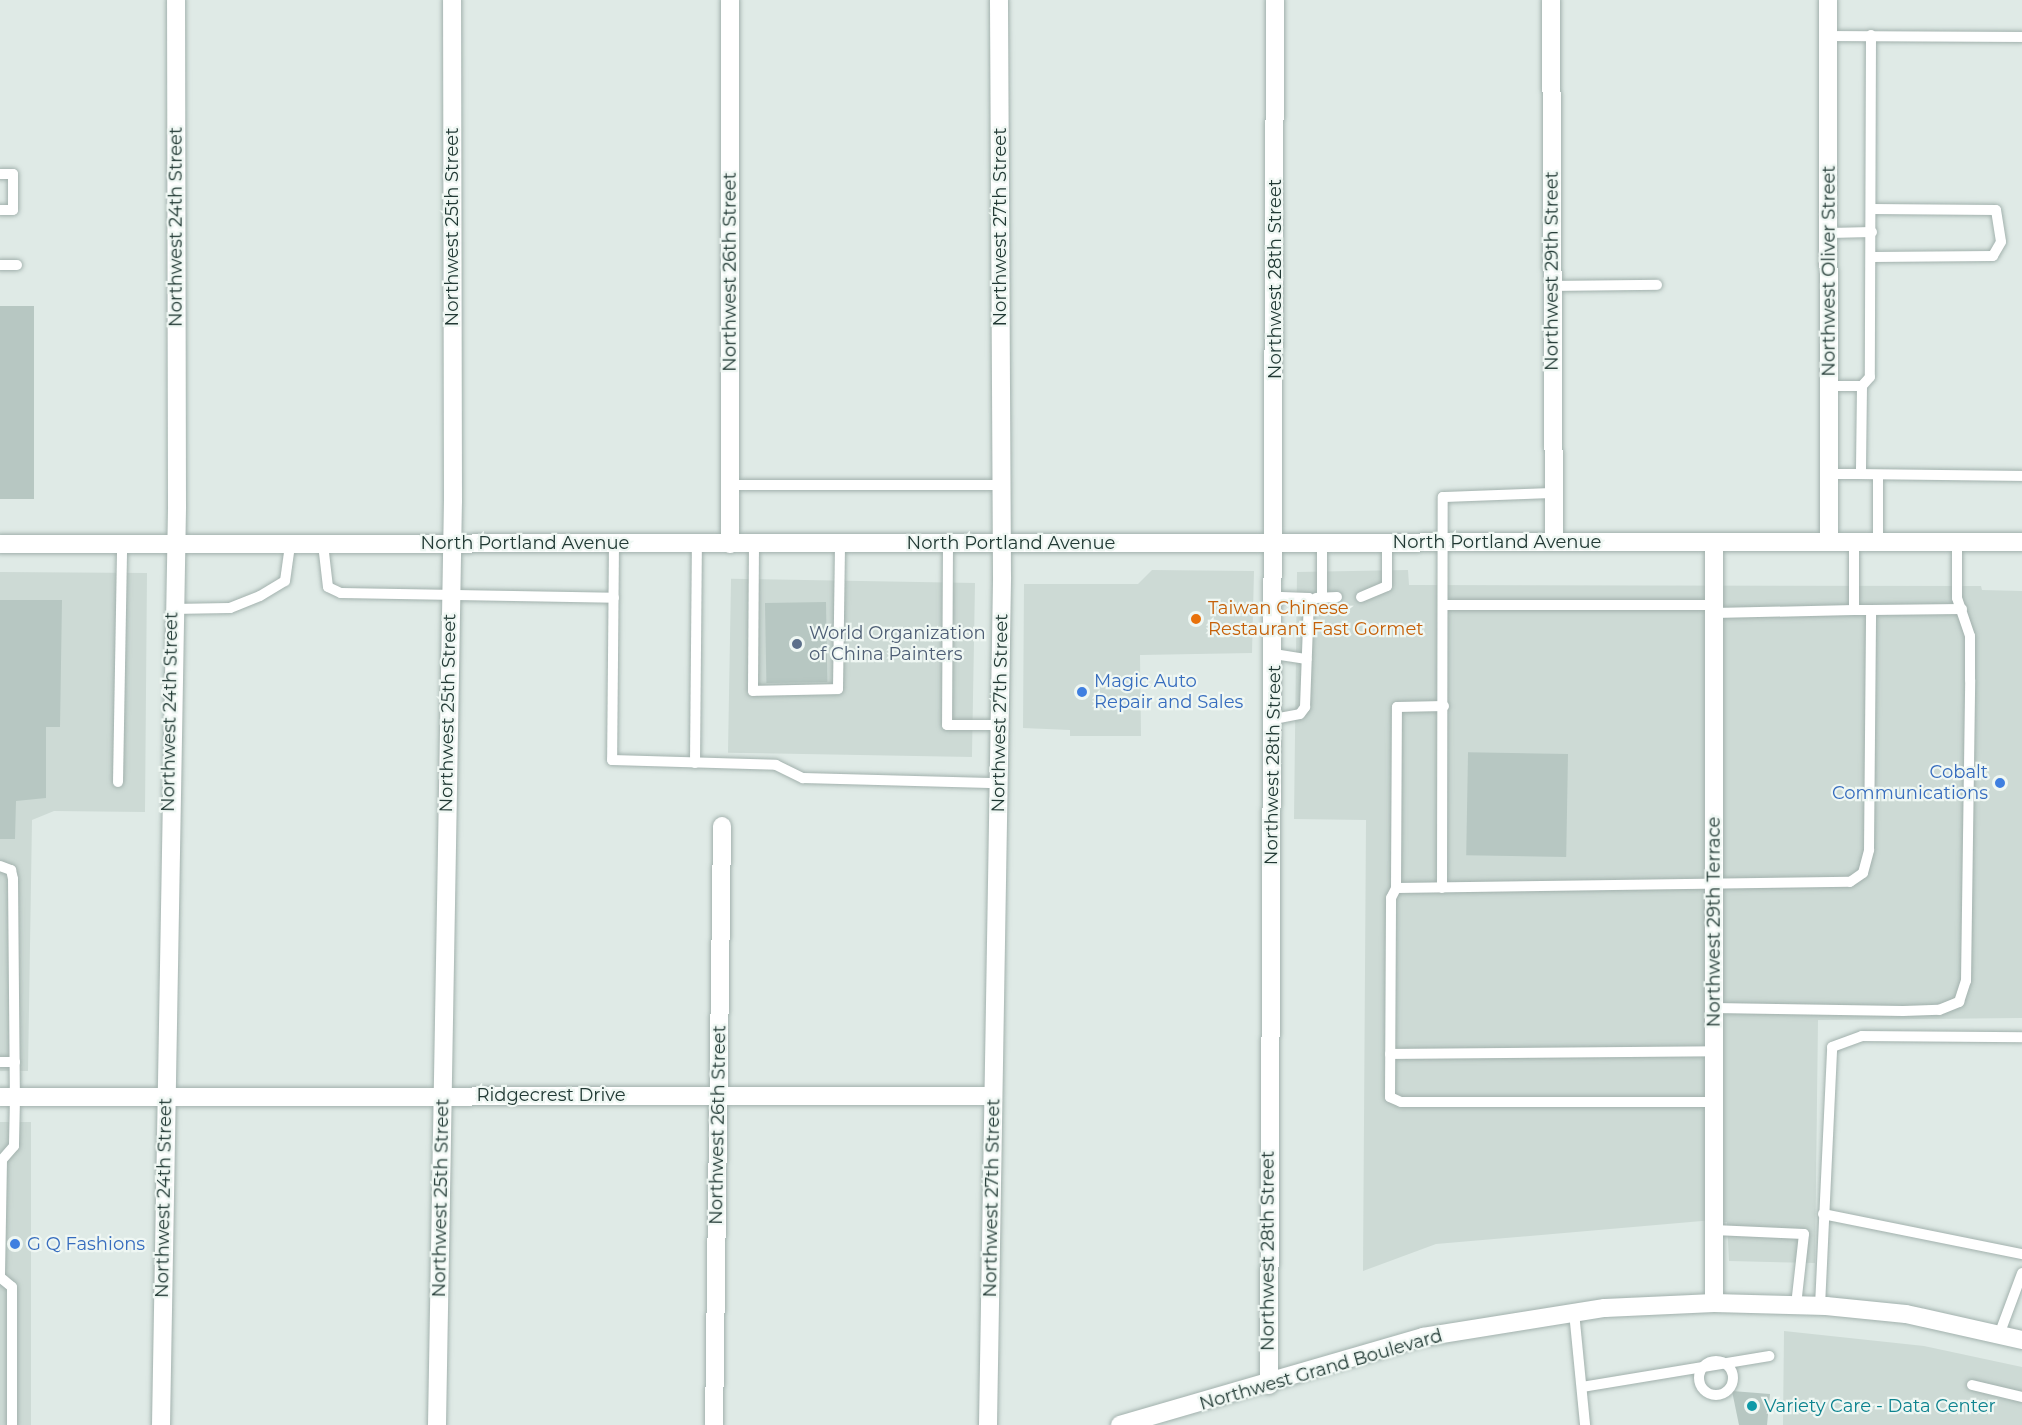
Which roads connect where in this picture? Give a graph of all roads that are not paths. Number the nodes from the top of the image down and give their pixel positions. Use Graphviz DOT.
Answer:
graph roads {
  1 [pos="176,0"];
  2 [pos="452,0"];
  3 [pos="730,0"];
  4 [pos="999,0"];
  5 [pos="1275,0"];
  6 [pos="1551,0"];
  7 [pos="1828,0"];
  8 [pos="1870,35"];
  9 [pos="1828,36"];
  10 [pos="2022,37"];
  11 [pos="0,174"];
  12 [pos="1871,209"];
  13 [pos="0,210"];
  14 [pos="1872,232"];
  15 [pos="1829,233"];
  16 [pos="1872,257"];
  17 [pos="0,265"];
  18 [pos="17,265"];
  19 [pos="1656,285"];
  20 [pos="1553,286"];
  21 [pos="1829,386"];
  22 [pos="1862,386"];
  23 [pos="1829,474"];
  24 [pos="1861,474"];
  25 [pos="2022,476"];
  26 [pos="1878,478"];
  27 [pos="730,485"];
  28 [pos="1000,485"];
  29 [pos="1553,493"];
  30 [pos="1275,542"];
  31 [pos="1322,542"];
  32 [pos="1387,542"];
  33 [pos="1446,542"];
  34 [pos="1554,542"];
  35 [pos="1714,542"];
  36 [pos="1829,542"];
  37 [pos="1854,542"];
  38 [pos="1878,542"];
  39 [pos="1957,542"];
  40 [pos="2022,542"];
  41 [pos="451,543"];
  42 [pos="614,543"];
  43 [pos="840,543"];
  44 [pos="948,543"];
  45 [pos="1001,543"];
  46 [pos="0,544"];
  47 [pos="122,544"];
  48 [pos="174,544"];
  49 [pos="290,544"];
  50 [pos="322,544"];
  51 [pos="697,544"];
  52 [pos="730,544"];
  53 [pos="754,544"];
  54 [pos="450,594"];
  55 [pos="1275,597"];
  56 [pos="1337,597"];
  57 [pos="1361,597"];
  58 [pos="614,598"];
  59 [pos="1309,598"];
  60 [pos="1322,598"];
  61 [pos="1445,605"];
  62 [pos="171,609"];
  63 [pos="1714,609"];
  64 [pos="1871,609"];
  65 [pos="1962,609"];
  66 [pos="1854,610"];
  67 [pos="1274,654"];
  68 [pos="1308,659"];
  69 [pos="1444,706"];
  70 [pos="1274,719"];
  71 [pos="1000,725"];
  72 [pos="695,763"];
  73 [pos="118,782"];
  74 [pos="999,783"];
  75 [pos="723,826"];
  76 [pos="0,866"];
  77 [pos="1714,885"];
  78 [pos="1396,888"];
  79 [pos="1442,888"];
  80 [pos="1714,1008"];
  81 [pos="2022,1037"];
  82 [pos="1714,1051"];
  83 [pos="1390,1054"];
  84 [pos="0,1062"];
  85 [pos="15,1062"];
  86 [pos="442,1094"];
  87 [pos="165,1095"];
  88 [pos="718,1095"];
  89 [pos="993,1096"];
  90 [pos="8,1097"];
  91 [pos="1714,1102"];
  92 [pos="0,1146"];
  93 [pos="14,1146"];
  94 [pos="1823,1214"];
  95 [pos="1714,1230"];
  96 [pos="2022,1254"];
  97 [pos="2022,1273"];
  98 [pos="0,1278"];
  99 [pos="1714,1303"];
  100 [pos="1796,1305"];
  101 [pos="1820,1306"];
  102 [pos="1574,1312"];
  103 [pos="1999,1335"];
  104 [pos="2022,1340"];
  105 [pos="1769,1356"];
  106 [pos="1269,1385"];
  107 [pos="1972,1385"];
  108 [pos="1582,1387"];
  109 [pos="2022,1397"];
  110 [pos="12,1425"];
  111 [pos="161,1425"];
  112 [pos="437,1425"];
  113 [pos="714,1425"];
  114 [pos="987,1425"];
  115 [pos="1120,1425"];
  116 [pos="1585,1425"];
  1 -- 48 [label="street, Northwest 24th Street"];
  2 -- 41 [label="street, Northwest 25th Street"];
  3 -- 27 [label="street, Northwest 26th Street"];
  4 -- 28 [label="street, Northwest 27th Street"];
  5 -- 30 [label="street, Northwest 28th Street"];
  6 -- 20 [label="street, Northwest 29th Street"];
  7 -- 9 [label="street, Northwest Oliver Street"];
  8 -- 9 [label="lane"];
  8 -- 10 [label="lane"];
  8 -- 12 [label="lane"];
  9 -- 15 [label="street, Northwest Oliver Street"];
  11 -- 13 [label="lane"];
  12 -- 14 [label="lane"];
  12 -- 16 [label="lane"];
  14 -- 15 [label="lane"];
  14 -- 16 [label="lane"];
  15 -- 21 [label="street, Northwest Oliver Street"];
  16 -- 22 [label="lane"];
  17 -- 18 [label="lane"];
  19 -- 20 [label="lane"];
  20 -- 29 [label="street, Northwest 29th Street"];
  21 -- 22 [label="lane"];
  21 -- 23 [label="street, Northwest Oliver Street"];
  22 -- 24 [label="lane"];
  23 -- 24 [label="lane"];
  23 -- 36 [label="street, Northwest Oliver Street"];
  24 -- 26 [label="lane"];
  25 -- 26 [label="lane"];
  26 -- 38 [label="lane"];
  27 -- 28 [label="lane"];
  27 -- 52 [label="street, Northwest 26th Street"];
  28 -- 45 [label="street, Northwest 27th Street"];
  29 -- 33 [label="lane"];
  29 -- 34 [label="street, Northwest 29th Street"];
  30 -- 31 [label="street, North Portland Avenue"];
  30 -- 45 [label="street, North Portland Avenue"];
  30 -- 55 [label="street, Northwest 28th Street"];
  31 -- 32 [label="street, North Portland Avenue"];
  31 -- 60 [label="lane"];
  32 -- 33 [label="street, North Portland Avenue"];
  32 -- 57 [label="lane"];
  33 -- 34 [label="street, North Portland Avenue"];
  33 -- 61 [label="lane"];
  34 -- 35 [label="street, North Portland Avenue"];
  35 -- 36 [label="street, North Portland Avenue"];
  35 -- 63 [label="street, Northwest 29th Terrace"];
  36 -- 37 [label="street, North Portland Avenue"];
  37 -- 38 [label="street, North Portland Avenue"];
  37 -- 66 [label="lane"];
  38 -- 39 [label="street, North Portland Avenue"];
  39 -- 40 [label="street, North Portland Avenue"];
  39 -- 65 [label="lane"];
  41 -- 42 [label="street, North Portland Avenue"];
  41 -- 50 [label="street, North Portland Avenue"];
  41 -- 54 [label="street, Northwest 25th Street"];
  42 -- 51 [label="street, North Portland Avenue"];
  42 -- 58 [label="lane"];
  43 -- 44 [label="street, North Portland Avenue"];
  43 -- 53 [label="street, North Portland Avenue"];
  43 -- 53 [label="lane"];
  44 -- 45 [label="street, North Portland Avenue"];
  44 -- 71 [label="lane"];
  45 -- 71 [label="street, Northwest 27th Street"];
  46 -- 47 [label="street, North Portland Avenue"];
  47 -- 48 [label="street, North Portland Avenue"];
  47 -- 73 [label="lane"];
  48 -- 49 [label="street, North Portland Avenue"];
  48 -- 62 [label="street, Northwest 24th Street"];
  49 -- 50 [label="street, North Portland Avenue"];
  49 -- 62 [label="lane"];
  50 -- 54 [label="lane"];
  51 -- 52 [label="street, North Portland Avenue"];
  51 -- 72 [label="lane"];
  52 -- 53 [label="street, North Portland Avenue"];
  54 -- 58 [label="lane"];
  54 -- 86 [label="street, Northwest 25th Street"];
  55 -- 59 [label="lane"];
  55 -- 67 [label="street, Northwest 28th Street"];
  56 -- 60 [label="lane"];
  58 -- 72 [label="lane"];
  59 -- 60 [label="lane"];
  59 -- 68 [label="lane"];
  61 -- 63 [label="lane"];
  61 -- 69 [label="lane"];
  62 -- 87 [label="street, Northwest 24th Street"];
  63 -- 66 [label="lane"];
  63 -- 77 [label="street, Northwest 29th Terrace"];
  64 -- 65 [label="lane"];
  64 -- 66 [label="lane"];
  64 -- 77 [label="lane"];
  65 -- 80 [label="lane"];
  67 -- 68 [label="lane"];
  67 -- 70 [label="street, Northwest 28th Street"];
  68 -- 70 [label="lane"];
  69 -- 78 [label="lane"];
  69 -- 79 [label="lane"];
  70 -- 106 [label="street, Northwest 28th Street"];
  71 -- 74 [label="street, Northwest 27th Street"];
  72 -- 74 [label="lane"];
  74 -- 89 [label="street, Northwest 27th Street"];
  75 -- 88 [label="street, Northwest 26th Street"];
  76 -- 85 [label="lane"];
  77 -- 79 [label="lane"];
  77 -- 80 [label="street, Northwest 29th Terrace"];
  78 -- 79 [label="lane"];
  78 -- 83 [label="lane"];
  80 -- 82 [label="street, Northwest 29th Terrace"];
  81 -- 94 [label="lane"];
  82 -- 83 [label="lane"];
  82 -- 91 [label="street, Northwest 29th Terrace"];
  83 -- 91 [label="lane"];
  84 -- 85 [label="lane"];
  85 -- 90 [label="lane"];
  86 -- 87 [label="street, Ridgecrest Drive"];
  86 -- 88 [label="street, Ridgecrest Drive"];
  86 -- 112 [label="street, Northwest 25th Street"];
  87 -- 90 [label="street, Ridgecrest Drive"];
  87 -- 111 [label="street, Northwest 24th Street"];
  88 -- 89 [label="street, Ridgecrest Drive"];
  88 -- 113 [label="street, Northwest 26th Street"];
  89 -- 114 [label="street, Northwest 27th Street"];
  90 -- 93 [label="lane"];
  91 -- 95 [label="street, Northwest 29th Terrace"];
  92 -- 93 [label="lane"];
  93 -- 98 [label="lane"];
  94 -- 96 [label="lane"];
  94 -- 101 [label="lane"];
  95 -- 99 [label="street, Northwest 29th Terrace"];
  95 -- 100 [label="lane"];
  97 -- 103 [label="lane"];
  98 -- 110 [label="lane"];
  99 -- 100 [label="street, Northwest Grand Boulevard"];
  99 -- 102 [label="street, Northwest Grand Boulevard"];
  100 -- 101 [label="street, Northwest Grand Boulevard"];
  101 -- 103 [label="street, Northwest Grand Boulevard"];
  102 -- 106 [label="street, Northwest Grand Boulevard"];
  102 -- 108 [label="lane"];
  103 -- 104 [label="street, Northwest Grand Boulevard"];
  105 -- 108 [label="lane"];
  106 -- 115 [label="street, Northwest Grand Boulevard"];
  107 -- 109 [label="lane"];
  108 -- 116 [label="lane"];
}
